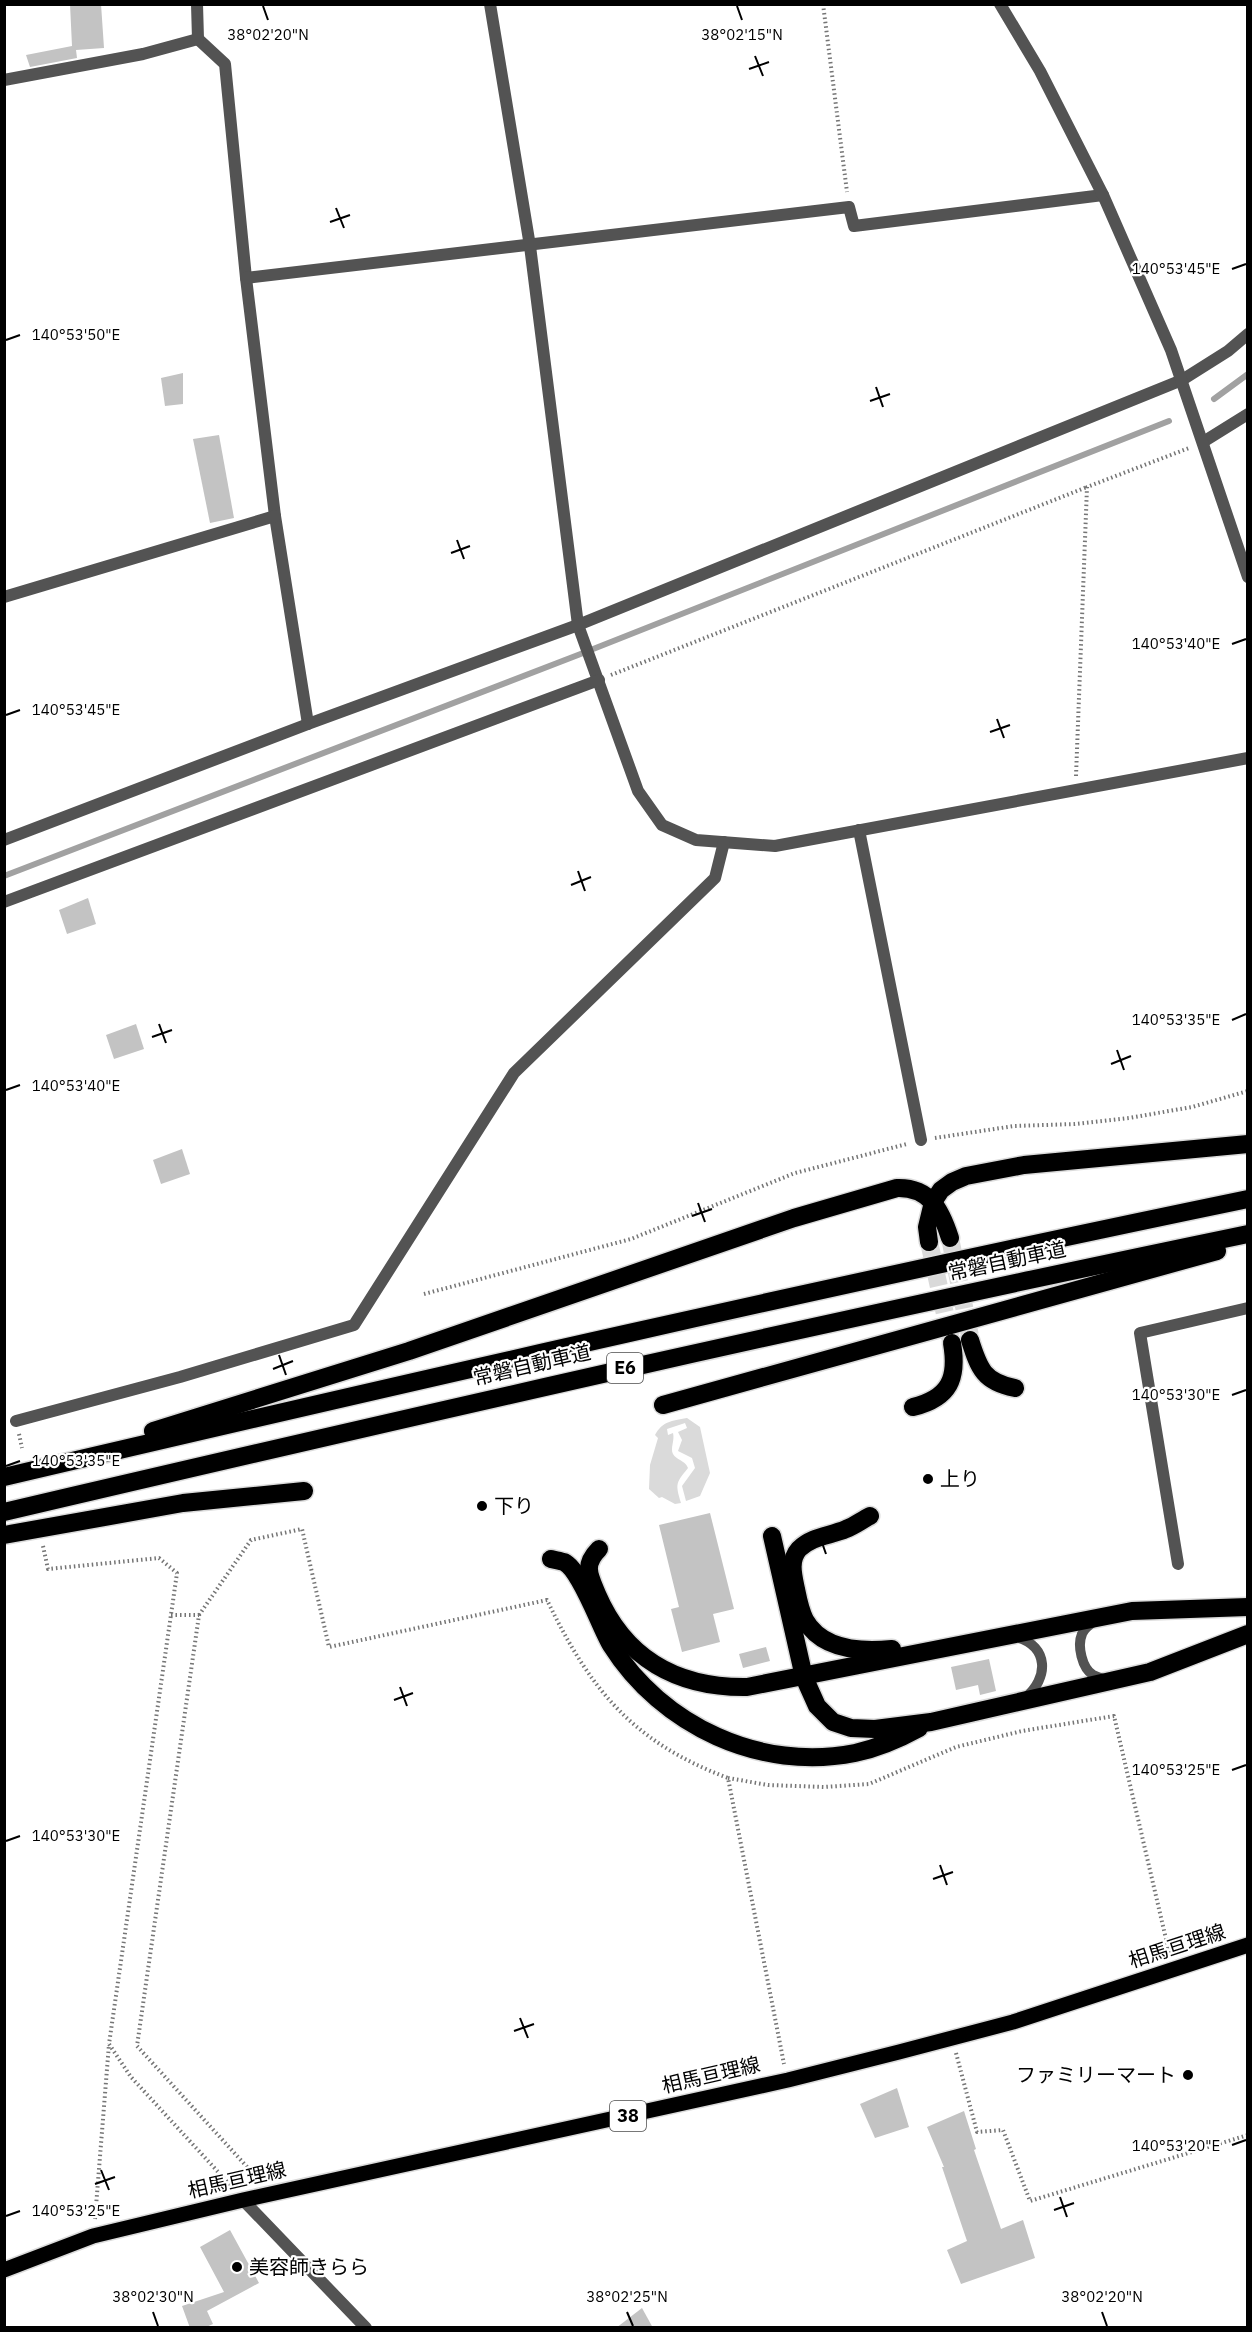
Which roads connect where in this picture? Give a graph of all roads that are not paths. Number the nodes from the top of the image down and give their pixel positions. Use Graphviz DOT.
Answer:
graph roads {
  1 [pos="197,4"];
  2 [pos="490,4"];
  3 [pos="1000,4"];
  4 [pos="198,39"];
  5 [pos="4,80"];
  6 [pos="1103,195"];
  7 [pos="530,246"];
  8 [pos="246,278"];
  9 [pos="1248,334"];
  10 [pos="1182,380"];
  11 [pos="1248,414"];
  12 [pos="1203,442"];
  13 [pos="275,516"];
  14 [pos="1248,577"];
  15 [pos="4,597"];
  16 [pos="578,625"];
  17 [pos="599,680"];
  18 [pos="308,724"];
  19 [pos="1248,758"];
  20 [pos="859,830"];
  21 [pos="4,840"];
  22 [pos="724,842"];
  23 [pos="4,902"];
  24 [pos="921,1140"];
  25 [pos="1248,1144"];
  26 [pos="1248,1199"];
  27 [pos="933,1202"];
  28 [pos="1248,1234"];
  29 [pos="950,1238"];
  30 [pos="929,1242"];
  31 [pos="1248,1242"];
  32 [pos="1248,1308"];
  33 [pos="970,1340"];
  34 [pos="952,1343"];
  35 [pos="1015,1388"];
  36 [pos="663,1405"];
  37 [pos="913,1407"];
  38 [pos="16,1421"];
  39 [pos="4,1476"];
  40 [pos="304,1491"];
  41 [pos="4,1512"];
  42 [pos="870,1516"];
  43 [pos="4,1535"];
  44 [pos="772,1536"];
  45 [pos="599,1549"];
  46 [pos="551,1559"];
  47 [pos="1179,1564"];
  48 [pos="1248,1607"];
  49 [pos="1098,1618"];
  50 [pos="1248,1634"];
  51 [pos="1011,1635"];
  52 [pos="924,1651"];
  53 [pos="804,1677"];
  54 [pos="1110,1681"];
  55 [pos="1023,1700"];
  56 [pos="932,1722"];
  57 [pos="1248,1945"];
  58 [pos="243,2200"];
  59 [pos="4,2270"];
  60 [pos="366,2328"];
  1 -- 4 [label="street"];
  2 -- 7 [label="street"];
  3 -- 6 [label="street"];
  4 -- 5 [label="street"];
  4 -- 8 [label="street"];
  6 -- 7 [label="street"];
  6 -- 10 [label="street"];
  7 -- 8 [label="street"];
  7 -- 16 [label="street"];
  8 -- 13 [label="street"];
  9 -- 10 [label="street"];
  10 -- 12 [label="street"];
  10 -- 16 [label="street"];
  11 -- 12 [label="street"];
  12 -- 14 [label="street"];
  13 -- 15 [label="street"];
  13 -- 18 [label="street"];
  16 -- 17 [label="street"];
  16 -- 18 [label="street"];
  17 -- 22 [label="street"];
  17 -- 23 [label="street"];
  18 -- 21 [label="street"];
  19 -- 20 [label="street"];
  20 -- 22 [label="street"];
  20 -- 24 [label="street"];
  22 -- 38 [label="street"];
  25 -- 27 [label="highway"];
  26 -- 39 [label="highway, 常磐自動車道 / E6"];
  27 -- 29 [label="highway"];
  27 -- 30 [label="highway"];
  27 -- 39 [label="highway"];
  28 -- 41 [label="highway, 常磐自動車道 / E6"];
  31 -- 36 [label="highway"];
  32 -- 47 [label="street"];
  33 -- 35 [label="highway"];
  34 -- 37 [label="highway"];
  40 -- 43 [label="highway"];
  42 -- 52 [label="highway"];
  44 -- 53 [label="highway"];
  45 -- 53 [label="highway"];
  46 -- 56 [label="highway"];
  48 -- 49 [label="highway"];
  49 -- 51 [label="highway"];
  49 -- 54 [label="lane"];
  50 -- 54 [label="highway"];
  51 -- 52 [label="highway"];
  51 -- 55 [label="lane"];
  52 -- 53 [label="highway"];
  53 -- 56 [label="highway"];
  54 -- 55 [label="highway"];
  55 -- 56 [label="highway"];
  57 -- 58 [label="main road, 相馬亘理線 / 38"];
  58 -- 59 [label="main road, 相馬亘理線 / 38"];
  58 -- 60 [label="street"];
}
